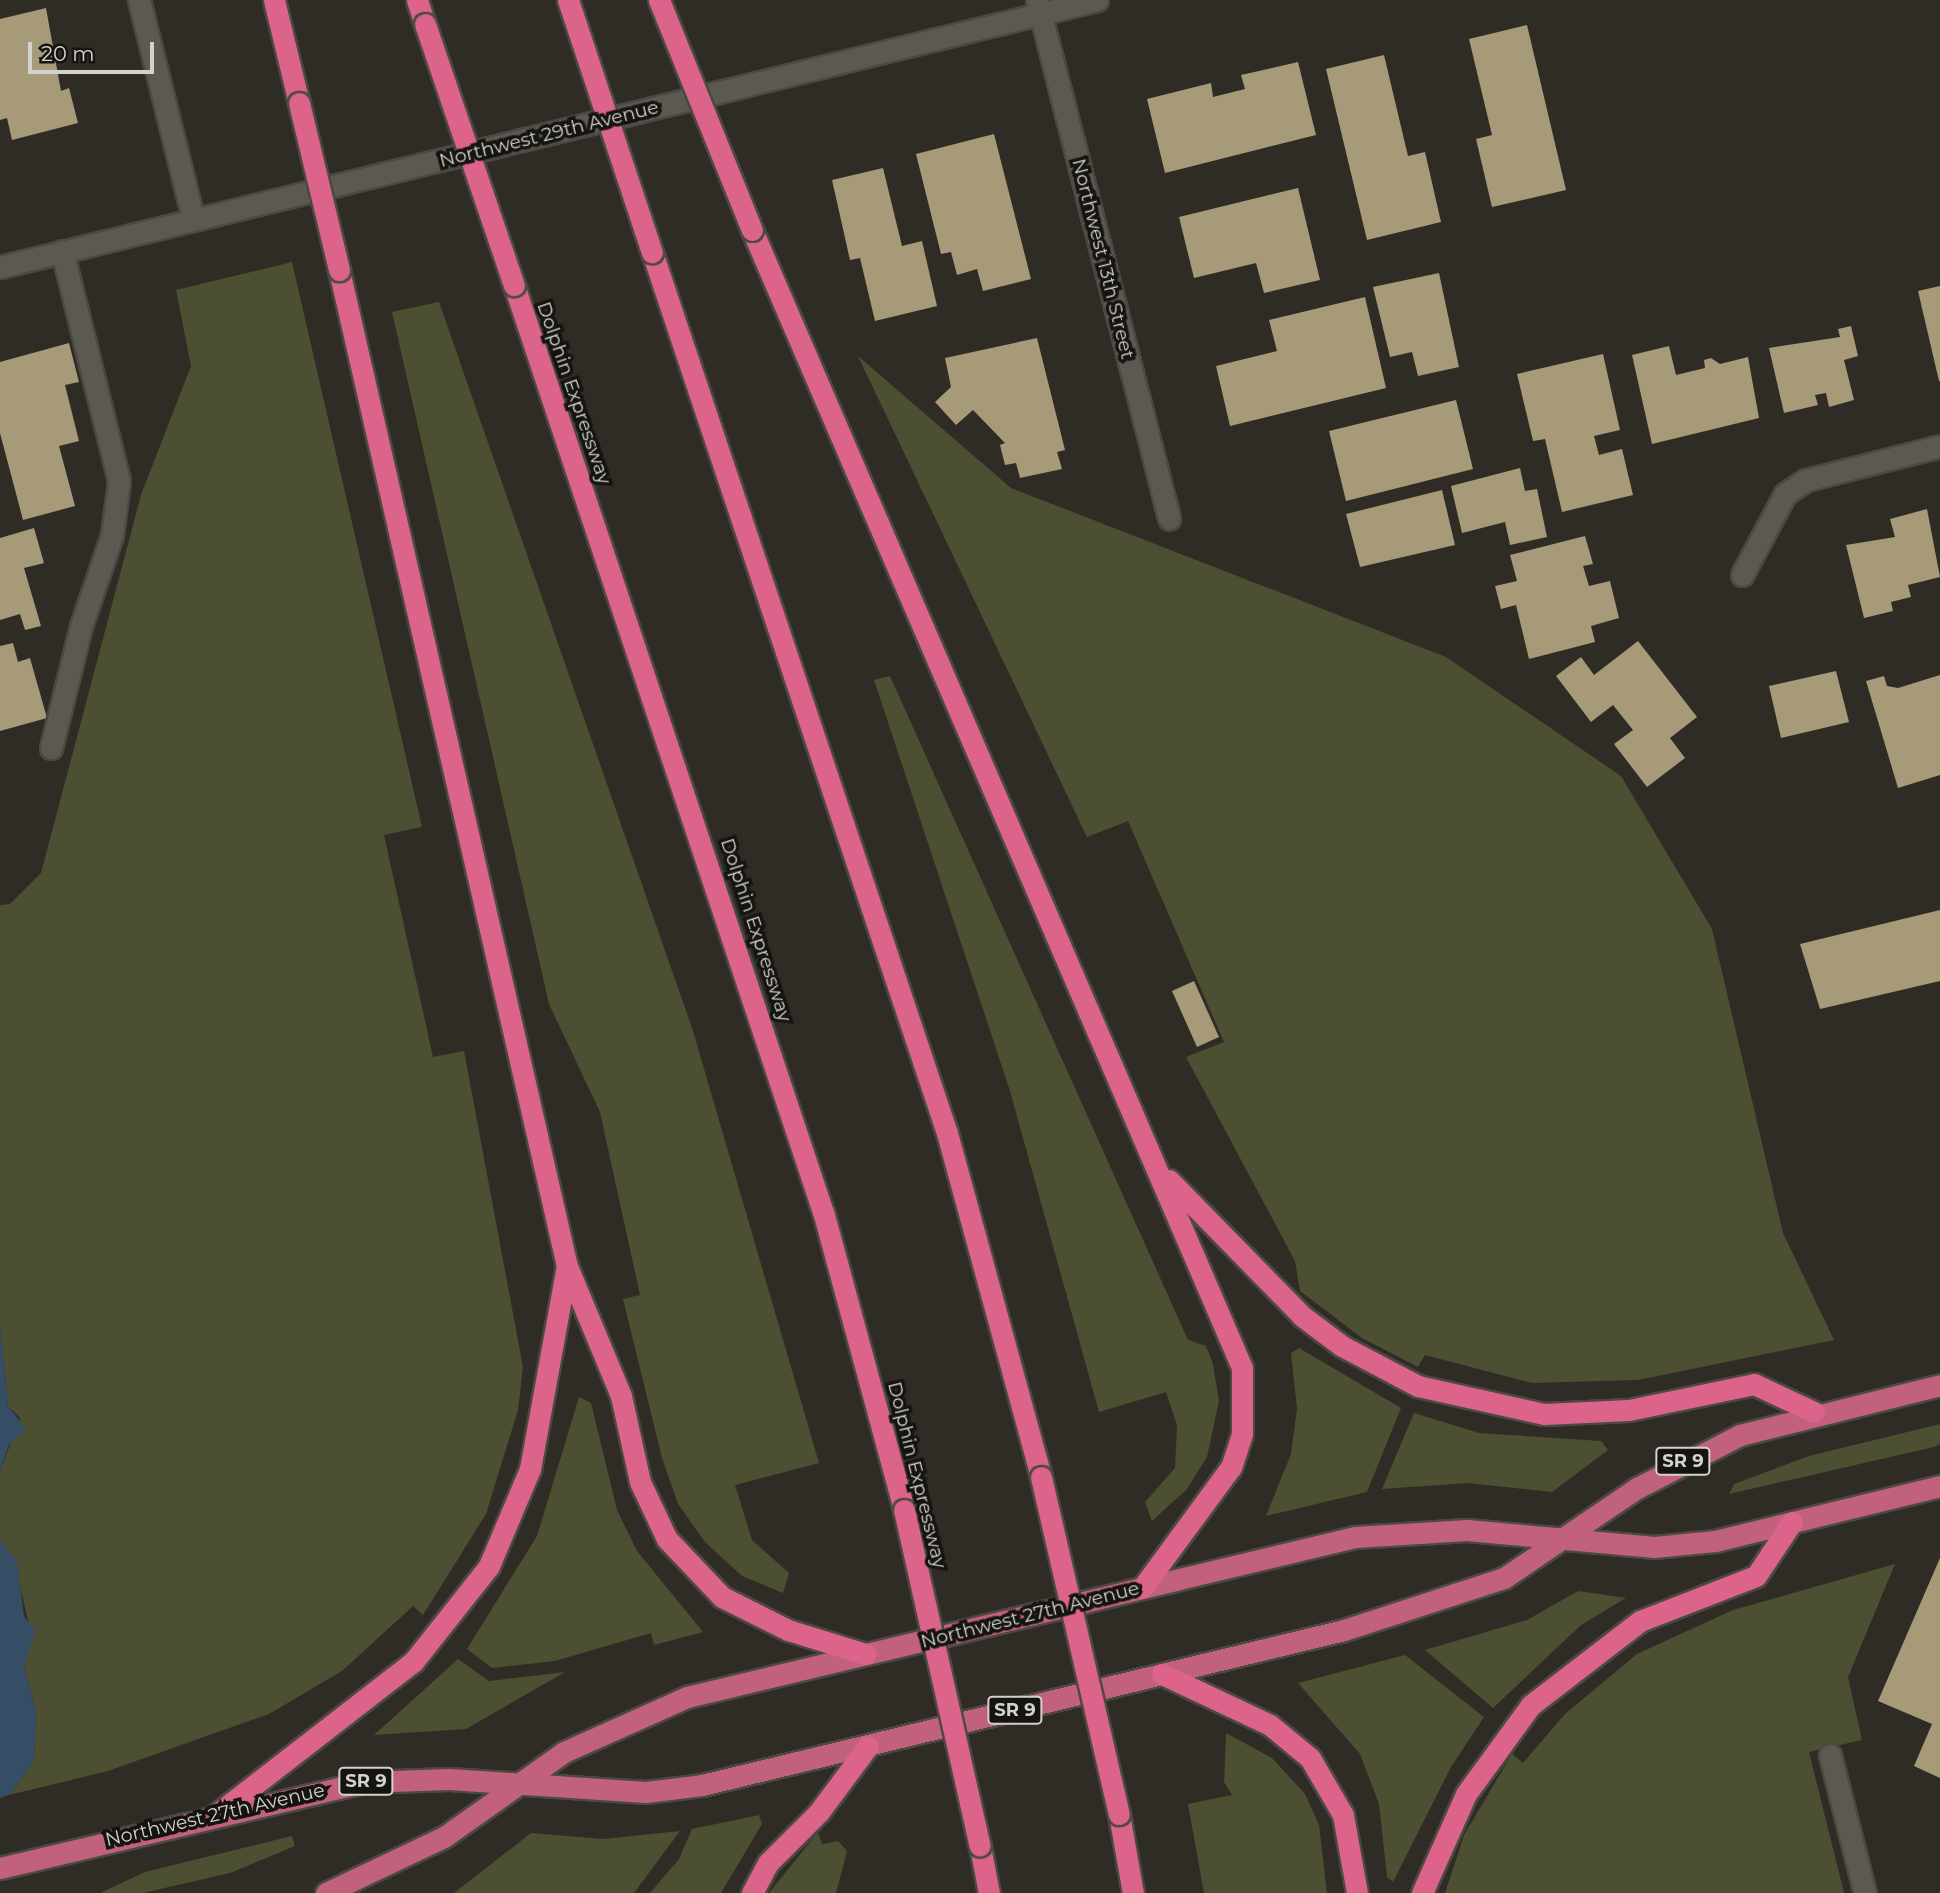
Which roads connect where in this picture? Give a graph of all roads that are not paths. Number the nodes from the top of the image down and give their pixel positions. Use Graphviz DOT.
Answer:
graph roads {
  1 [pos="139,0"];
  2 [pos="274,0"];
  3 [pos="417,0"];
  4 [pos="568,0"];
  5 [pos="659,0"];
  6 [pos="1097,0"];
  7 [pos="1039,7"];
  8 [pos="193,219"];
  9 [pos="62,251"];
  10 [pos="0,267"];
  11 [pos="1940,446"];
  12 [pos="1169,518"];
  13 [pos="1742,575"];
  14 [pos="51,748"];
  15 [pos="1158,1168"];
  16 [pos="567,1266"];
  17 [pos="1940,1385"];
  18 [pos="1814,1412"];
  19 [pos="1940,1486"];
  20 [pos="1791,1522"];
  21 [pos="1565,1538"];
  22 [pos="1142,1588"];
  23 [pos="865,1654"];
  24 [pos="1162,1674"];
  25 [pos="868,1746"];
  26 [pos="1830,1755"];
  27 [pos="517,1784"];
  28 [pos="218,1813"];
  29 [pos="0,1868"];
  30 [pos="326,1893"];
  31 [pos="752,1893"];
  32 [pos="989,1893"];
  33 [pos="1133,1893"];
  34 [pos="1357,1893"];
  35 [pos="1422,1893"];
  36 [pos="1865,1893"];
  1 -- 8 [label="street"];
  2 -- 16 [label="highway, bridge"];
  3 -- 32 [label="highway, Dolphin Expressway, bridge"];
  4 -- 33 [label="highway, bridge"];
  5 -- 15 [label="highway, bridge"];
  6 -- 7 [label="street, Northwest 29th Avenue"];
  7 -- 8 [label="street, Northwest 29th Avenue"];
  7 -- 12 [label="street, Northwest 13th Street"];
  8 -- 9 [label="street, Northwest 29th Avenue"];
  9 -- 10 [label="street, Northwest 29th Avenue"];
  9 -- 14 [label="street"];
  11 -- 13 [label="street"];
  15 -- 18 [label="highway"];
  15 -- 22 [label="highway"];
  16 -- 23 [label="highway"];
  16 -- 28 [label="highway"];
  17 -- 18 [label="highway, Northwest 27th Avenue / SR 9"];
  18 -- 21 [label="highway, Northwest 27th Avenue / SR 9"];
  19 -- 20 [label="highway, Northwest 27th Avenue"];
  20 -- 21 [label="highway, Northwest 27th Avenue"];
  20 -- 35 [label="highway"];
  21 -- 22 [label="highway, Northwest 27th Avenue"];
  21 -- 24 [label="highway, Northwest 27th Avenue / SR 9"];
  22 -- 23 [label="highway, Northwest 27th Avenue"];
  23 -- 27 [label="highway, Northwest 27th Avenue"];
  24 -- 25 [label="highway, Northwest 27th Avenue / SR 9"];
  24 -- 34 [label="highway"];
  25 -- 27 [label="highway, Northwest 27th Avenue / SR 9"];
  25 -- 31 [label="highway"];
  26 -- 36 [label="street"];
  27 -- 28 [label="highway, Northwest 27th Avenue / SR 9"];
  27 -- 30 [label="highway, Northwest 27th Avenue"];
  28 -- 29 [label="highway, Northwest 27th Avenue / SR 9"];
}
